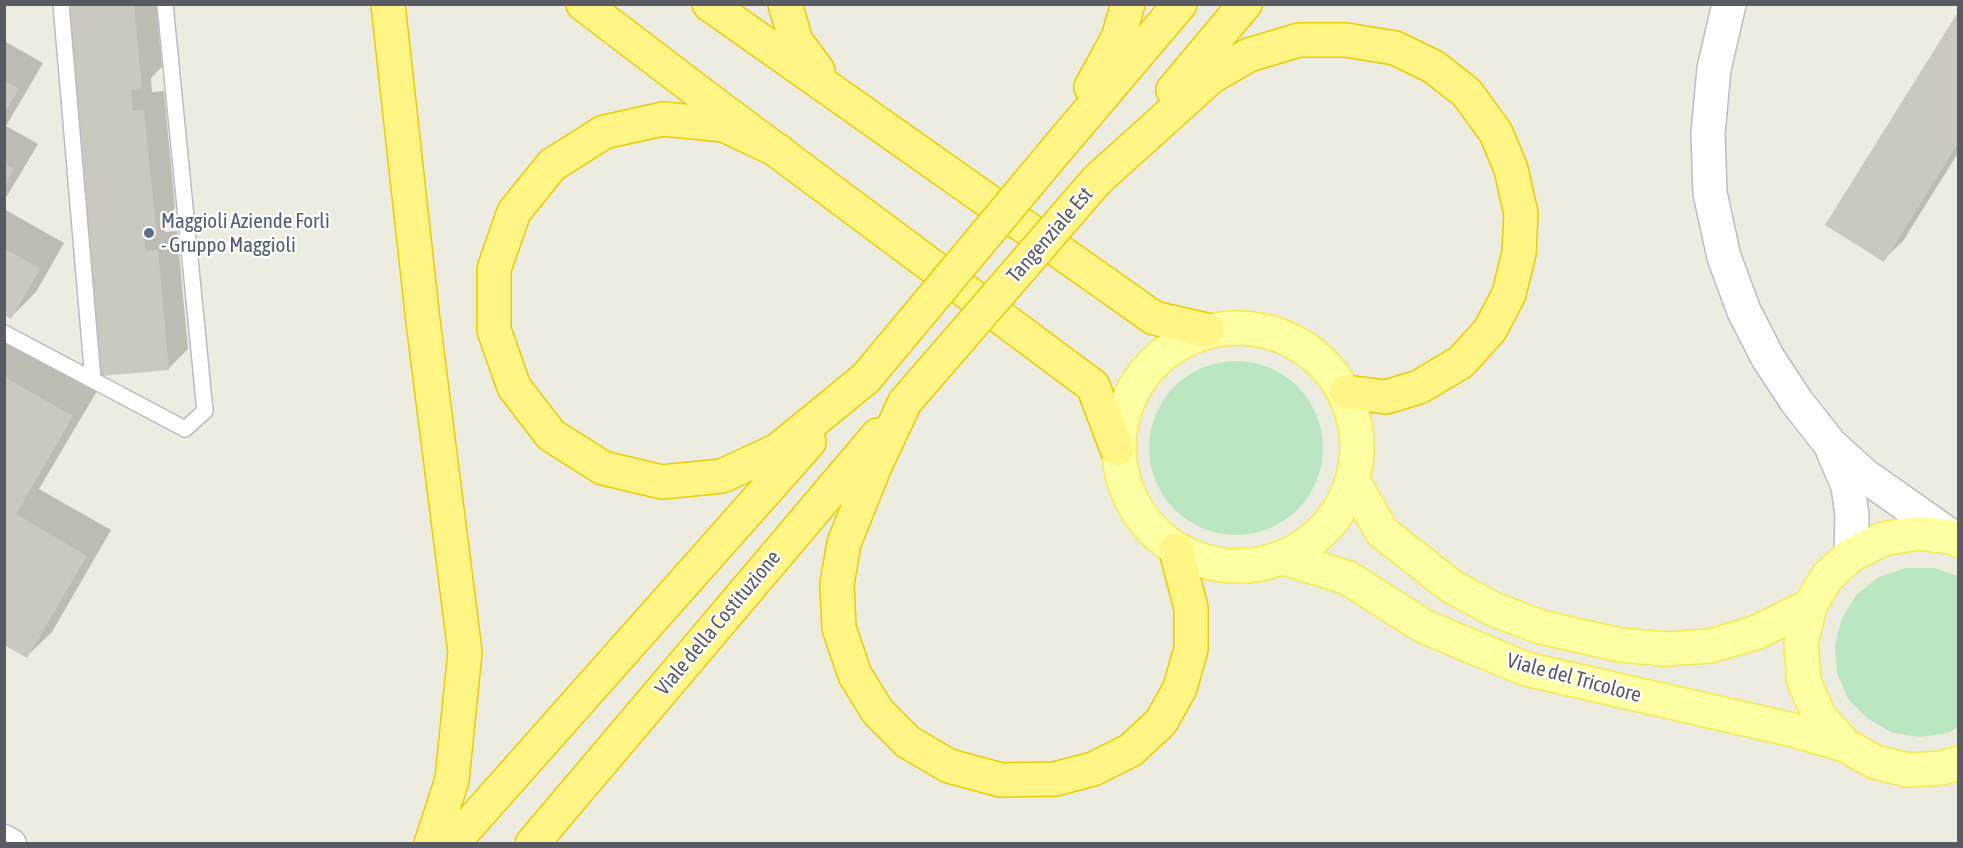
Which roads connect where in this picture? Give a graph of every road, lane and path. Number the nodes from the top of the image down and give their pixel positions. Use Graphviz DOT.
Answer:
graph roads {
  1 [pos="61,4"];
  2 [pos="165,4"];
  3 [pos="388,4"];
  4 [pos="584,4"];
  5 [pos="709,4"];
  6 [pos="785,4"];
  7 [pos="1128,4"];
  8 [pos="1180,4"];
  9 [pos="1245,4"];
  10 [pos="1729,4"];
  11 [pos="832,89"];
  12 [pos="1057,149"];
  13 [pos="779,151"];
  14 [pos="1096,180"];
  15 [pos="1207,330"];
  16 [pos="4,333"];
  17 [pos="866,378"];
  18 [pos="93,380"];
  19 [pos="1346,392"];
  20 [pos="905,402"];
  21 [pos="1830,444"];
  22 [pos="1117,449"];
  23 [pos="1353,481"];
  24 [pos="1955,539"];
  25 [pos="1176,550"];
  26 [pos="1851,555"];
  27 [pos="1284,558"];
  28 [pos="1810,606"];
  29 [pos="1845,745"];
  30 [pos="1959,763"];
  31 [pos="4,840"];
  32 [pos="10,843"];
  33 [pos="431,843"];
  34 [pos="452,843"];
  35 [pos="532,843"];
  1 -- 18 [label="lane"];
  2 -- 18 [label="lane"];
  3 -- 33 [label="highway"];
  4 -- 13 [label="highway"];
  5 -- 11 [label="highway"];
  6 -- 11 [label="highway"];
  7 -- 12 [label="highway"];
  8 -- 12 [label="highway"];
  9 -- 14 [label="highway, Tangenziale Est"];
  10 -- 21 [label="street"];
  11 -- 15 [label="highway"];
  12 -- 17 [label="highway, bridge"];
  13 -- 17 [label="highway"];
  13 -- 22 [label="highway"];
  14 -- 19 [label="highway"];
  14 -- 20 [label="highway, Tangenziale Est, bridge"];
  15 -- 19 [label="main road"];
  15 -- 22 [label="main road"];
  16 -- 18 [label="lane"];
  17 -- 34 [label="highway"];
  19 -- 23 [label="main road"];
  20 -- 25 [label="highway"];
  20 -- 35 [label="highway, Viale della Costituzione"];
  21 -- 24 [label="street"];
  21 -- 26 [label="street"];
  22 -- 25 [label="main road"];
  23 -- 27 [label="main road"];
  23 -- 28 [label="main road, Viale del Tricolore"];
  24 -- 26 [label="main road"];
  25 -- 27 [label="main road"];
  26 -- 28 [label="main road"];
  27 -- 29 [label="main road, Viale del Tricolore"];
  28 -- 29 [label="main road"];
  29 -- 30 [label="main road"];
  31 -- 32 [label="street"];
}
